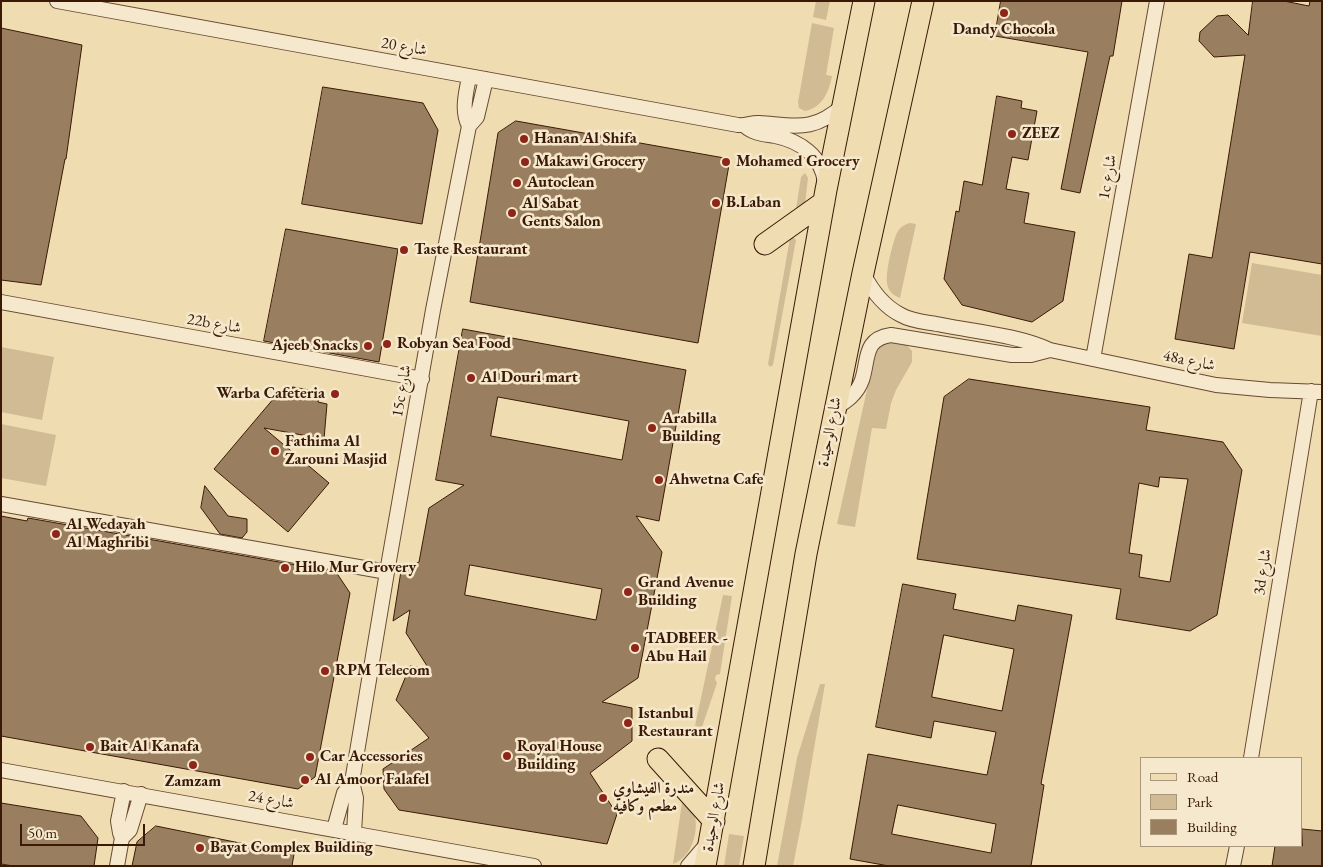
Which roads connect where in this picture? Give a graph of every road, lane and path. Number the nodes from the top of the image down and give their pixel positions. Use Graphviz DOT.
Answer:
graph roads {
  1 [pos="57,1"];
  2 [pos="864,1"];
  3 [pos="923,1"];
  4 [pos="1157,1"];
  5 [pos="469,76"];
  6 [pos="486,80"];
  7 [pos="844,104"];
  8 [pos="469,126"];
  9 [pos="745,126"];
  10 [pos="825,196"];
  11 [pos="765,244"];
  12 [pos="863,273"];
  13 [pos="1,302"];
  14 [pos="1050,350"];
  15 [pos="1093,359"];
  16 [pos="422,379"];
  17 [pos="1316,392"];
  18 [pos="835,408"];
  19 [pos="1,504"];
  20 [pos="387,572"];
  21 [pos="1251,757"];
  22 [pos="658,759"];
  23 [pos="1,770"];
  24 [pos="352,782"];
  25 [pos="124,791"];
  26 [pos="141,794"];
  27 [pos="334,829"];
  28 [pos="712,830"];
  29 [pos="354,833"];
  30 [pos="122,838"];
  31 [pos="1237,847"];
  32 [pos="117,866"];
  33 [pos="534,866"];
  34 [pos="688,866"];
  35 [pos="705,866"];
  36 [pos="754,866"];
  37 [pos="1234,866"];
  1 -- 5 [label="street, شارع 20"];
  2 -- 7 [label="main road, شارع الوحيدة"];
  3 -- 12 [label="main road, شارع الوحيدة"];
  4 -- 15 [label="street, 1c شارع"];
  5 -- 6 [label="street, شارع 20"];
  5 -- 8 [label="street, 15c شارع"];
  6 -- 8 [label="street, 15c شارع"];
  6 -- 9 [label="street, شارع 20"];
  7 -- 9 [label="street, شارع 20"];
  7 -- 10 [label="main road, شارع الوحيدة"];
  8 -- 16 [label="street, 15c شارع"];
  9 -- 10 [label="street, شارع 20"];
  10 -- 11 [label="main road"];
  10 -- 28 [label="main road, شارع الوحيدة"];
  12 -- 14 [label="street, 48a شارع"];
  12 -- 18 [label="main road, شارع الوحيدة"];
  13 -- 16 [label="street, 22b شارع"];
  14 -- 15 [label="street, 48a شارع"];
  14 -- 18 [label="street, 48a شارع"];
  15 -- 17 [label="street, 48a شارع"];
  16 -- 20 [label="street, 15c شارع"];
  17 -- 21 [label="street, 3d شارع"];
  18 -- 36 [label="main road, شارع الوحيدة"];
  19 -- 20 [label="street"];
  20 -- 24 [label="street, 15c شارع"];
  22 -- 28 [label="main road"];
  23 -- 25 [label="street, شارع 24"];
  24 -- 27 [label="street, 15c شارع"];
  24 -- 29 [label="street, 15c شارع"];
  25 -- 26 [label="street, شارع 24"];
  25 -- 30 [label="street"];
  26 -- 27 [label="street, شارع 24"];
  26 -- 30 [label="street"];
  27 -- 29 [label="street, شارع 24"];
  28 -- 34 [label="street"];
  28 -- 35 [label="main road, شارع الوحيدة"];
  29 -- 33 [label="street, شارع 24"];
  30 -- 32 [label="street"];
  31 -- 37 [label="street"];
}
